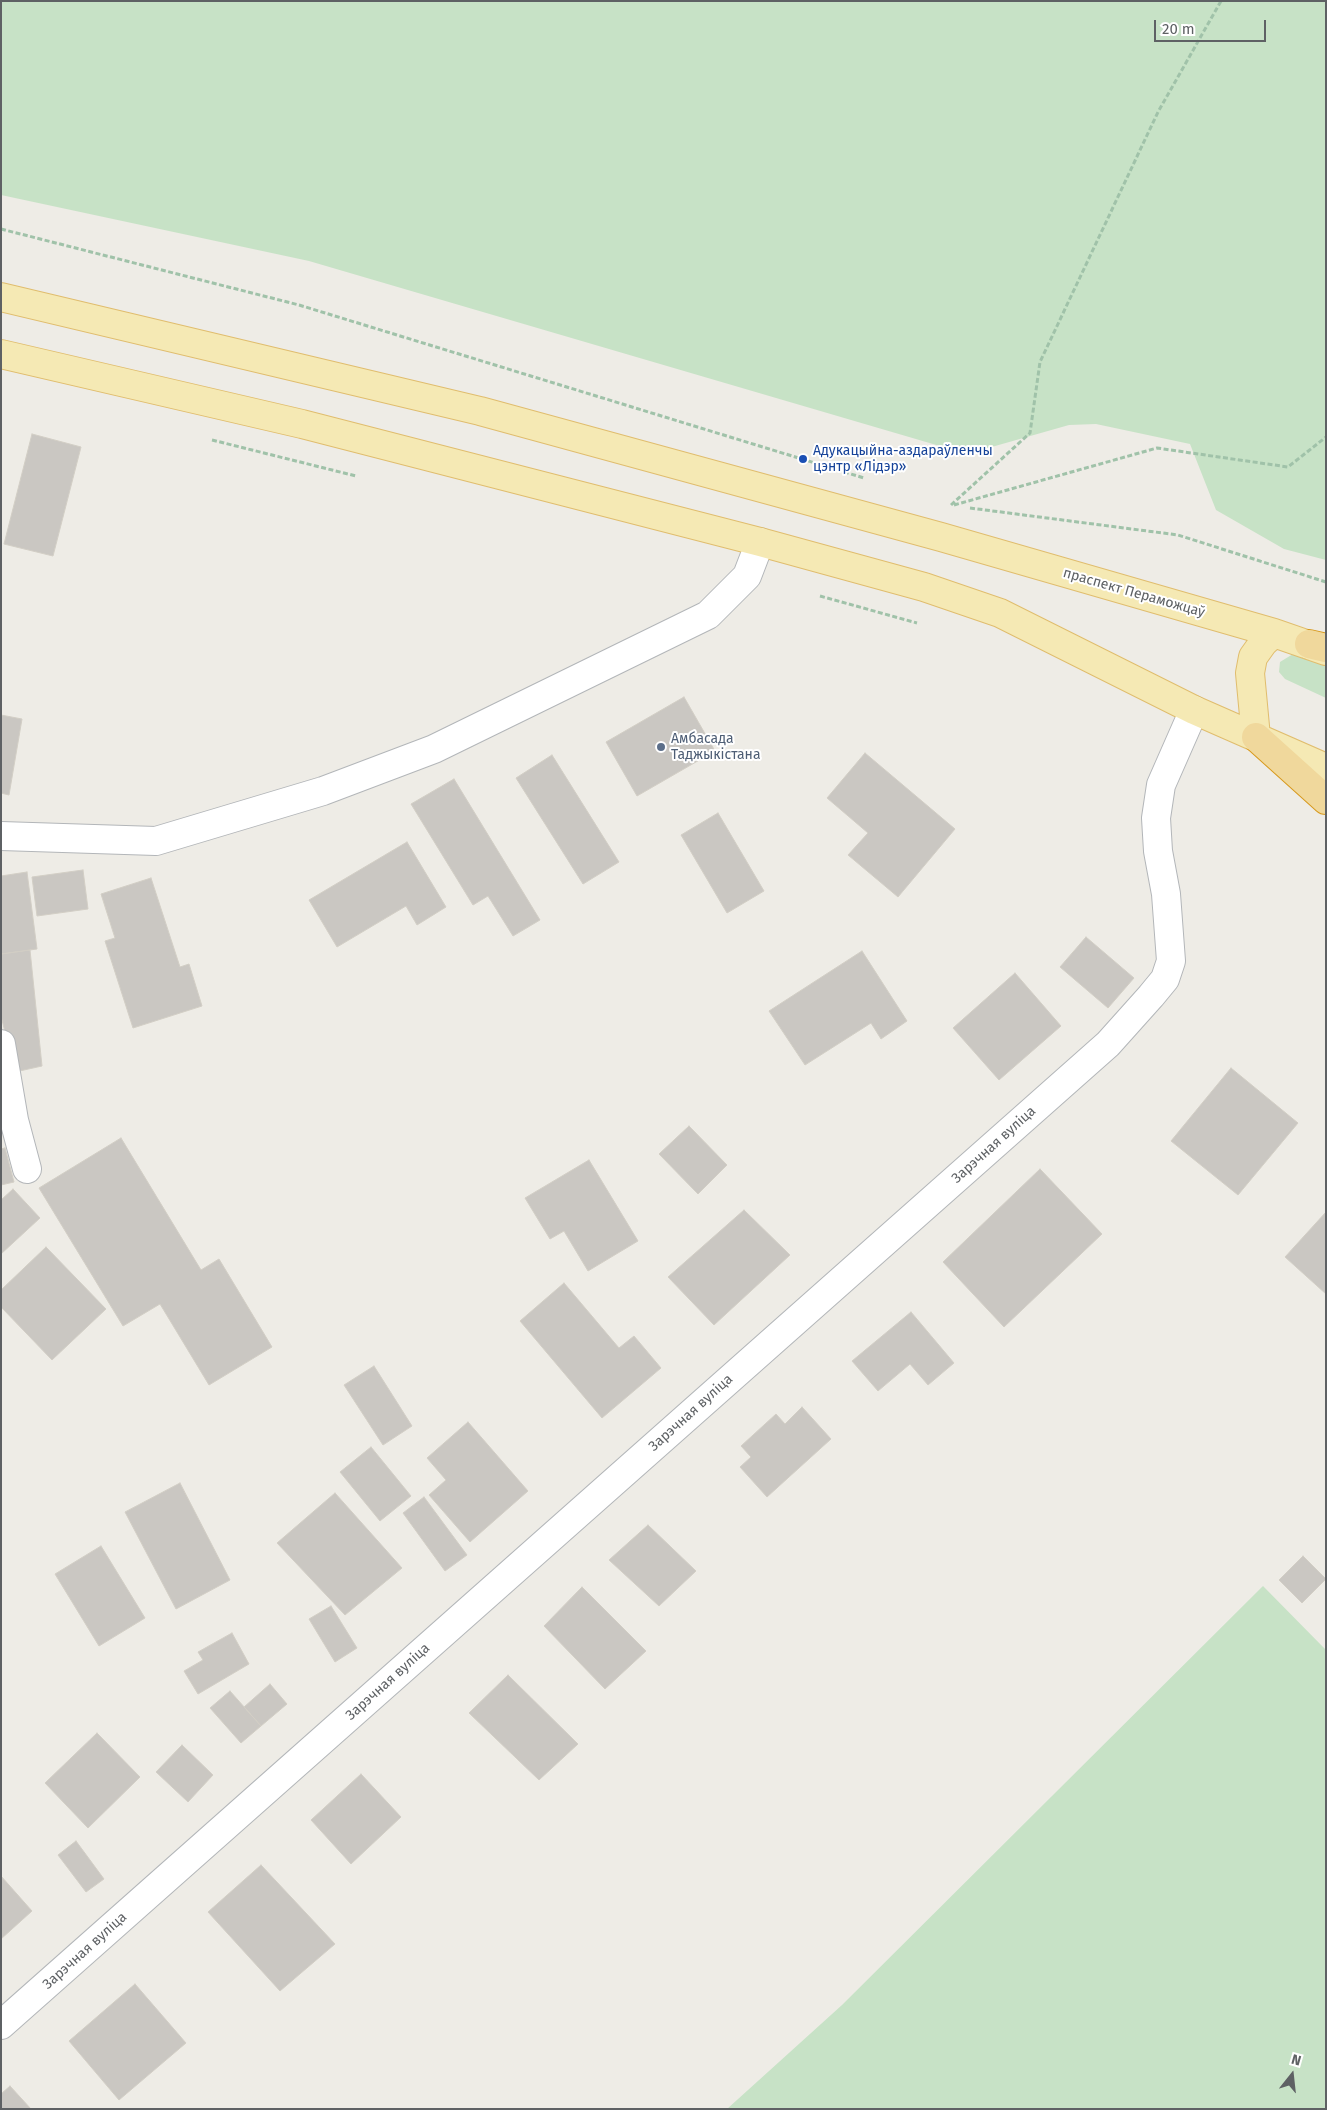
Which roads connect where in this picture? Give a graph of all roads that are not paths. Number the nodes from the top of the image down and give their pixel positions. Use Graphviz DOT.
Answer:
graph roads {
  1 [pos="1,297"];
  2 [pos="1,354"];
  3 [pos="760,542"];
  4 [pos="1274,633"];
  5 [pos="1320,648"];
  6 [pos="1194,710"];
  7 [pos="1256,737"];
  8 [pos="1326,768"];
  9 [pos="1326,800"];
  10 [pos="1,836"];
  11 [pos="1,1044"];
  12 [pos="27,1169"];
  13 [pos="1,2025"];
  1 -- 4 [label="main road, праспект Пераможцаў"];
  2 -- 3 [label="main road"];
  3 -- 6 [label="main road"];
  3 -- 10 [label="street"];
  4 -- 5 [label="main road, праспект Пераможцаў"];
  4 -- 7 [label="main road"];
  6 -- 7 [label="main road"];
  6 -- 13 [label="street, Зарэчная вуліца"];
  7 -- 8 [label="main road"];
  7 -- 9 [label="highway"];
  11 -- 12 [label="street"];
}
